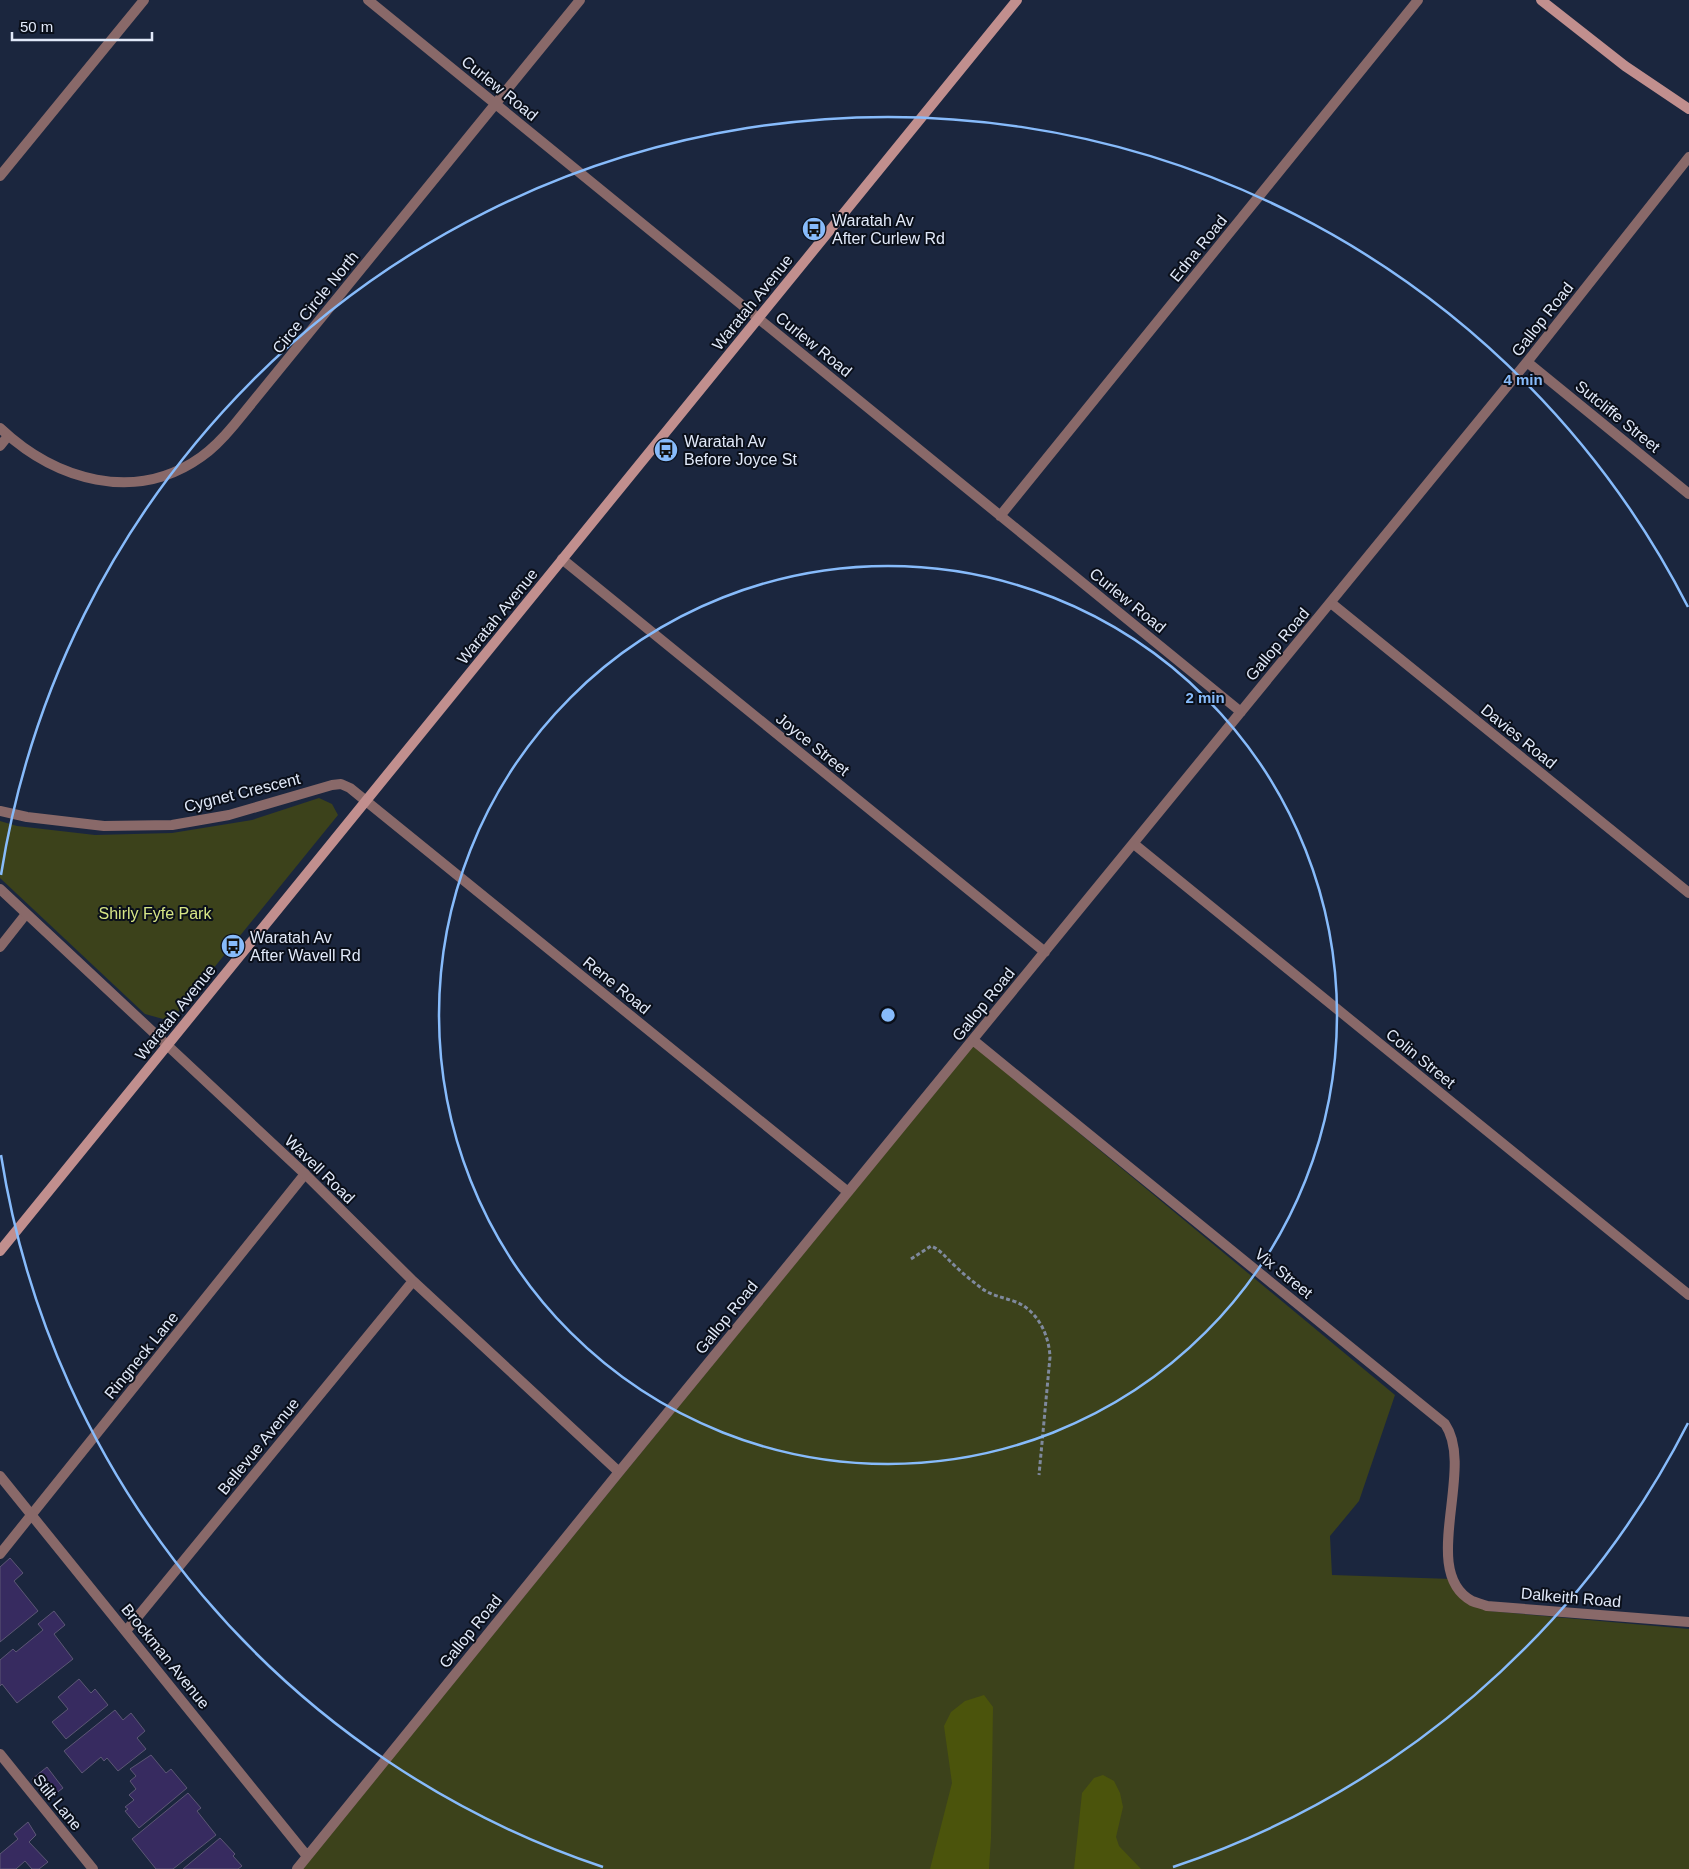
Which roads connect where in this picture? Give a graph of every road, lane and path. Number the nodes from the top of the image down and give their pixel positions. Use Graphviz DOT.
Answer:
graph roads {
  1 [pos="144,0"];
  2 [pos="368,0"];
  3 [pos="580,0"];
  4 [pos="1017,0"];
  5 [pos="1418,0"];
  6 [pos="1540,0"];
  7 [pos="496,104"];
  8 [pos="1689,109"];
  9 [pos="1689,156"];
  10 [pos="0,176"];
  11 [pos="758,318"];
  12 [pos="1527,362"];
  13 [pos="0,428"];
  14 [pos="8,436"];
  15 [pos="0,446"];
  16 [pos="1689,494"];
  17 [pos="1000,516"];
  18 [pos="562,559"];
  19 [pos="1331,603"];
  20 [pos="1241,712"];
  21 [pos="367,801"];
  22 [pos="0,811"];
  23 [pos="1134,844"];
  24 [pos="0,889"];
  25 [pos="1689,893"];
  26 [pos="26,914"];
  27 [pos="0,947"];
  28 [pos="1045,952"];
  29 [pos="973,1040"];
  30 [pos="166,1046"];
  31 [pos="305,1174"];
  32 [pos="848,1192"];
  33 [pos="0,1251"];
  34 [pos="912,1259"];
  35 [pos="413,1281"];
  36 [pos="1689,1295"];
  37 [pos="619,1472"];
  38 [pos="1040,1475"];
  39 [pos="0,1476"];
  40 [pos="32,1515"];
  41 [pos="0,1554"];
  42 [pos="1457,1587"];
  43 [pos="1689,1622"];
  44 [pos="126,1631"];
  45 [pos="0,1754"];
  46 [pos="307,1856"];
  47 [pos="93,1869"];
  48 [pos="297,1869"];
  1 -- 10 [label="street"];
  2 -- 7 [label="street, Curlew Road"];
  3 -- 7 [label="street, Circe Circle North"];
  4 -- 11 [label="street, Waratah Avenue"];
  5 -- 17 [label="street, Edna Road"];
  6 -- 8 [label="street"];
  7 -- 11 [label="street, Curlew Road"];
  7 -- 14 [label="street, Circe Circle North"];
  9 -- 12 [label="street, Gallop Road"];
  11 -- 17 [label="street, Curlew Road"];
  11 -- 18 [label="street, Waratah Avenue"];
  12 -- 16 [label="street, Sutcliffe Street"];
  12 -- 19 [label="street, Gallop Road"];
  13 -- 14 [label="street, Circe Circle North"];
  14 -- 15 [label="street"];
  17 -- 20 [label="street, Curlew Road"];
  18 -- 21 [label="street, Waratah Avenue"];
  18 -- 28 [label="street, Joyce Street"];
  19 -- 20 [label="street, Gallop Road"];
  19 -- 25 [label="street, Davies Road"];
  20 -- 23 [label="street, Gallop Road"];
  21 -- 22 [label="street, Cygnet Crescent"];
  21 -- 30 [label="street, Waratah Avenue"];
  21 -- 32 [label="street, Rene Road"];
  23 -- 28 [label="street, Gallop Road"];
  23 -- 36 [label="street, Colin Street"];
  24 -- 26 [label="street, Wavell Road"];
  26 -- 27 [label="street"];
  26 -- 30 [label="street, Wavell Road"];
  28 -- 29 [label="street, Gallop Road"];
  29 -- 32 [label="street, Gallop Road"];
  29 -- 42 [label="street, Vix Street"];
  30 -- 31 [label="street, Wavell Road"];
  30 -- 33 [label="street, Waratah Avenue"];
  31 -- 35 [label="street, Wavell Road"];
  31 -- 40 [label="street, Ringneck Lane"];
  32 -- 37 [label="street, Gallop Road"];
  34 -- 38 [label="path"];
  35 -- 37 [label="street, Wavell Road"];
  35 -- 44 [label="street, Bellevue Avenue"];
  37 -- 46 [label="street, Gallop Road"];
  39 -- 40 [label="street, Brockman Avenue"];
  40 -- 41 [label="street, Ringneck Lane"];
  40 -- 44 [label="street, Brockman Avenue"];
  42 -- 43 [label="street, Dalkeith Road"];
  44 -- 46 [label="street, Brockman Avenue"];
  45 -- 47 [label="street, Stilt Lane"];
  46 -- 48 [label="street, Gallop Road"];
}
